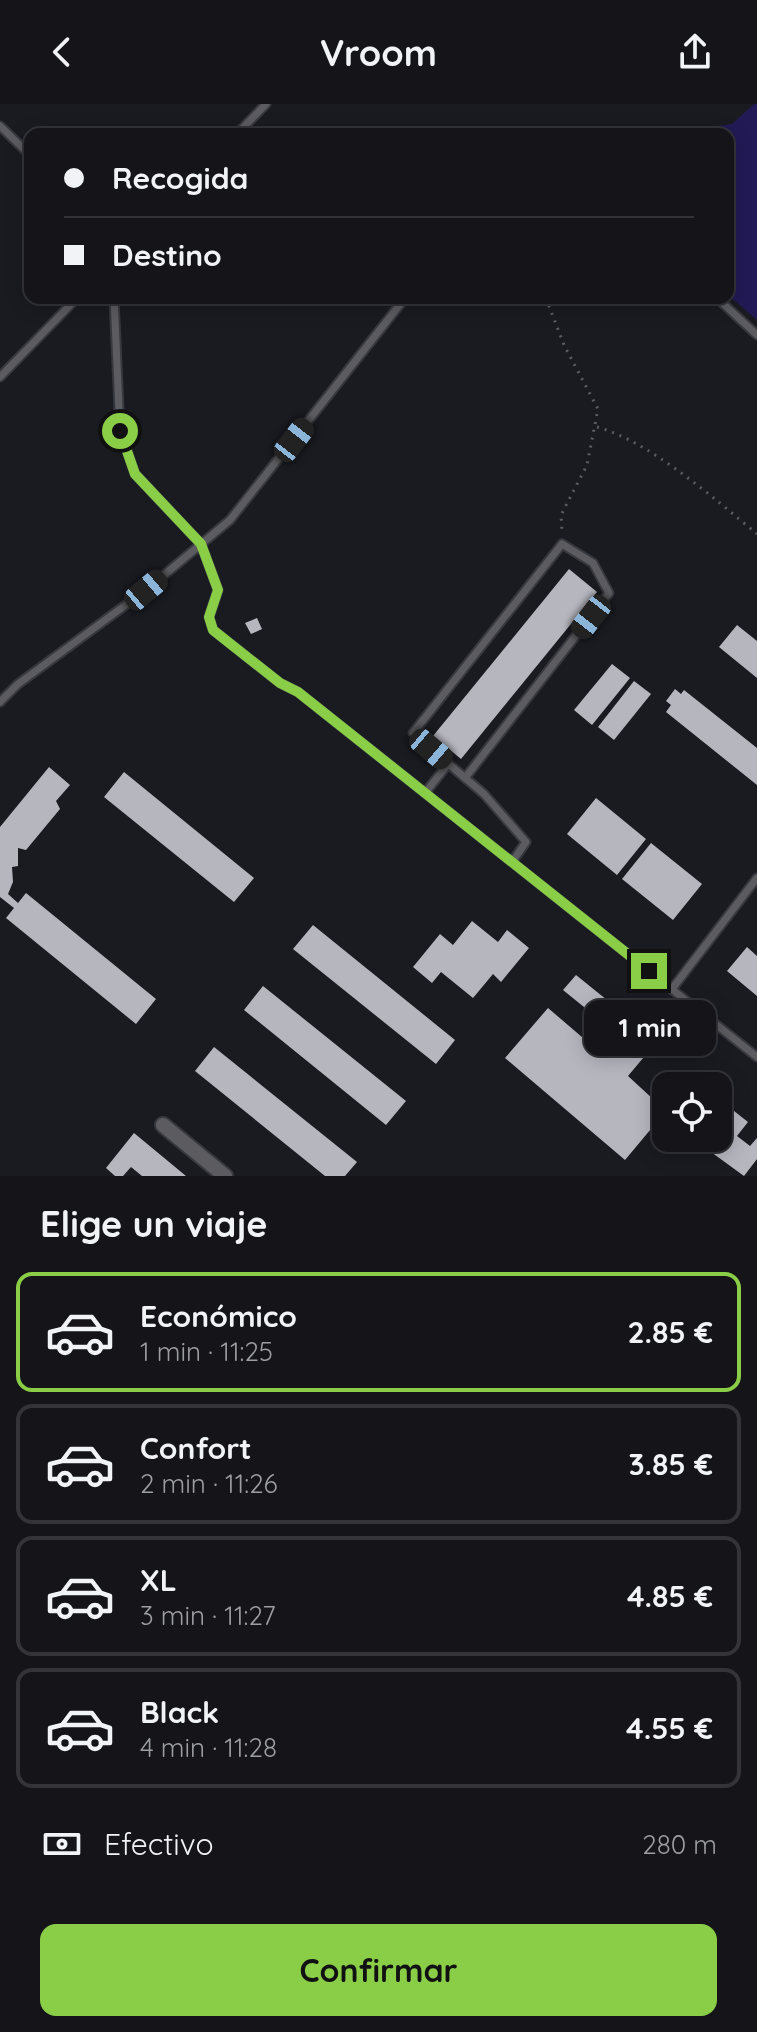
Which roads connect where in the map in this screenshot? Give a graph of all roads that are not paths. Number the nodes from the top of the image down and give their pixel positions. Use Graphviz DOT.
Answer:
graph roads {
  1 [pos="266,104"];
  2 [pos="0,126"];
  3 [pos="243,128"];
  4 [pos="24,149"];
  5 [pos="71,304"];
  6 [pos="114,304"];
  7 [pos="400,304"];
  8 [pos="723,304"];
  9 [pos="757,335"];
  10 [pos="0,377"];
  11 [pos="201,544"];
  12 [pos="0,702"];
  13 [pos="413,733"];
  14 [pos="431,749"];
  15 [pos="448,764"];
  16 [pos="465,778"];
  17 [pos="425,793"];
  18 [pos="512,862"];
  19 [pos="757,878"];
  20 [pos="672,989"];
  21 [pos="757,1057"];
  22 [pos="163,1125"];
  23 [pos="225,1176"];
  1 -- 3 [label="lane"];
  2 -- 4 [label="lane"];
  5 -- 10 [label="lane"];
  6 -- 11 [label="lane"];
  7 -- 11 [label="lane"];
  8 -- 9 [label="lane"];
  11 -- 12 [label="lane"];
  11 -- 17 [label="lane"];
  13 -- 16 [label="lane"];
  14 -- 15 [label="lane"];
  15 -- 16 [label="lane"];
  15 -- 17 [label="lane"];
  16 -- 18 [label="lane"];
  17 -- 18 [label="lane"];
  18 -- 20 [label="lane"];
  19 -- 20 [label="lane"];
  20 -- 21 [label="lane"];
  22 -- 23 [label="street"];
}
